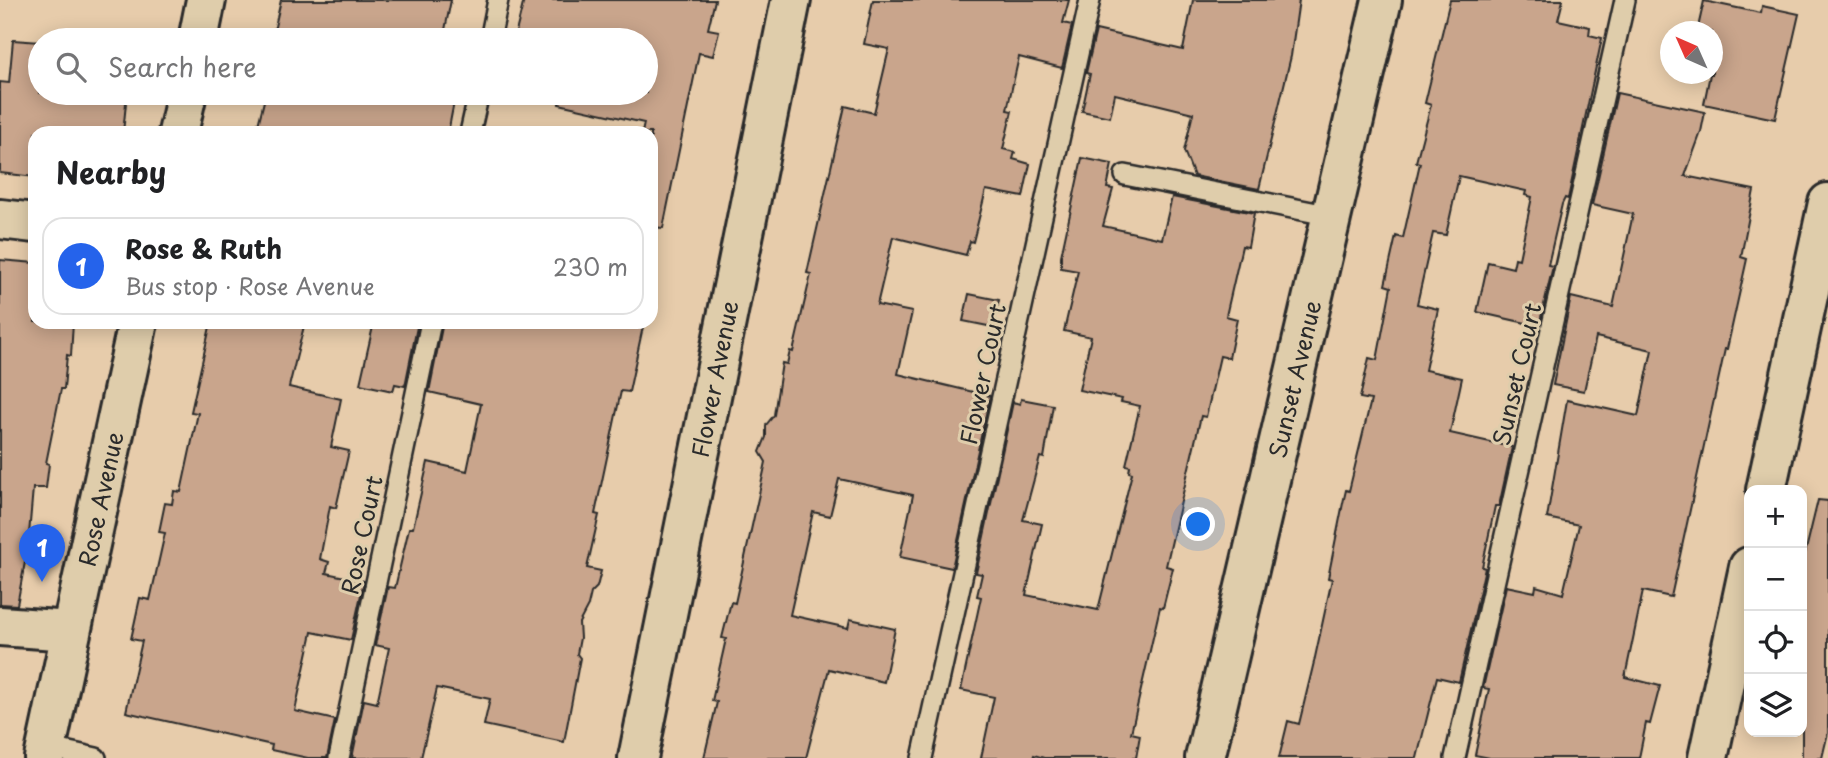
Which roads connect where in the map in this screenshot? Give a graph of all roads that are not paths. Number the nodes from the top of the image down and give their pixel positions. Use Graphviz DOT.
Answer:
graph roads {
  1 [pos="206,0"];
  2 [pos="498,0"];
  3 [pos="791,0"];
  4 [pos="1090,0"];
  5 [pos="1382,0"];
  6 [pos="1625,0"];
  7 [pos="200,28"];
  8 [pos="492,28"];
  9 [pos="184,105"];
  10 [pos="476,105"];
  11 [pos="180,126"];
  12 [pos="472,126"];
  13 [pos="1125,175"];
  14 [pos="1828,203"];
  15 [pos="1332,216"];
  16 [pos="0,219"];
  17 [pos="28,222"];
  18 [pos="136,329"];
  19 [pos="430,329"];
  20 [pos="1767,485"];
  21 [pos="1744,590"];
  22 [pos="0,626"];
  23 [pos="71,631"];
  24 [pos="45,753"];
  25 [pos="96,758"];
  26 [pos="339,758"];
  27 [pos="638,758"];
  28 [pos="922,758"];
  29 [pos="1205,758"];
  30 [pos="1455,758"];
  31 [pos="1708,758"];
  1 -- 7 [label="street"];
  2 -- 8 [label="lane"];
  3 -- 27 [label="street, Flower Avenue"];
  4 -- 28 [label="lane, Flower Court"];
  5 -- 15 [label="street, Sunset Avenue"];
  6 -- 30 [label="lane, Sunset Court"];
  9 -- 11 [label="street"];
  10 -- 12 [label="lane"];
  13 -- 15 [label="lane"];
  14 -- 20 [label="street"];
  15 -- 29 [label="street, Sunset Avenue"];
  16 -- 17 [label="street"];
  18 -- 23 [label="street, Rose Avenue"];
  19 -- 26 [label="lane, Rose Court"];
  21 -- 31 [label="street"];
  22 -- 23 [label="street"];
  23 -- 24 [label="street, Rose Avenue"];
  24 -- 25 [label="lane"];
}
